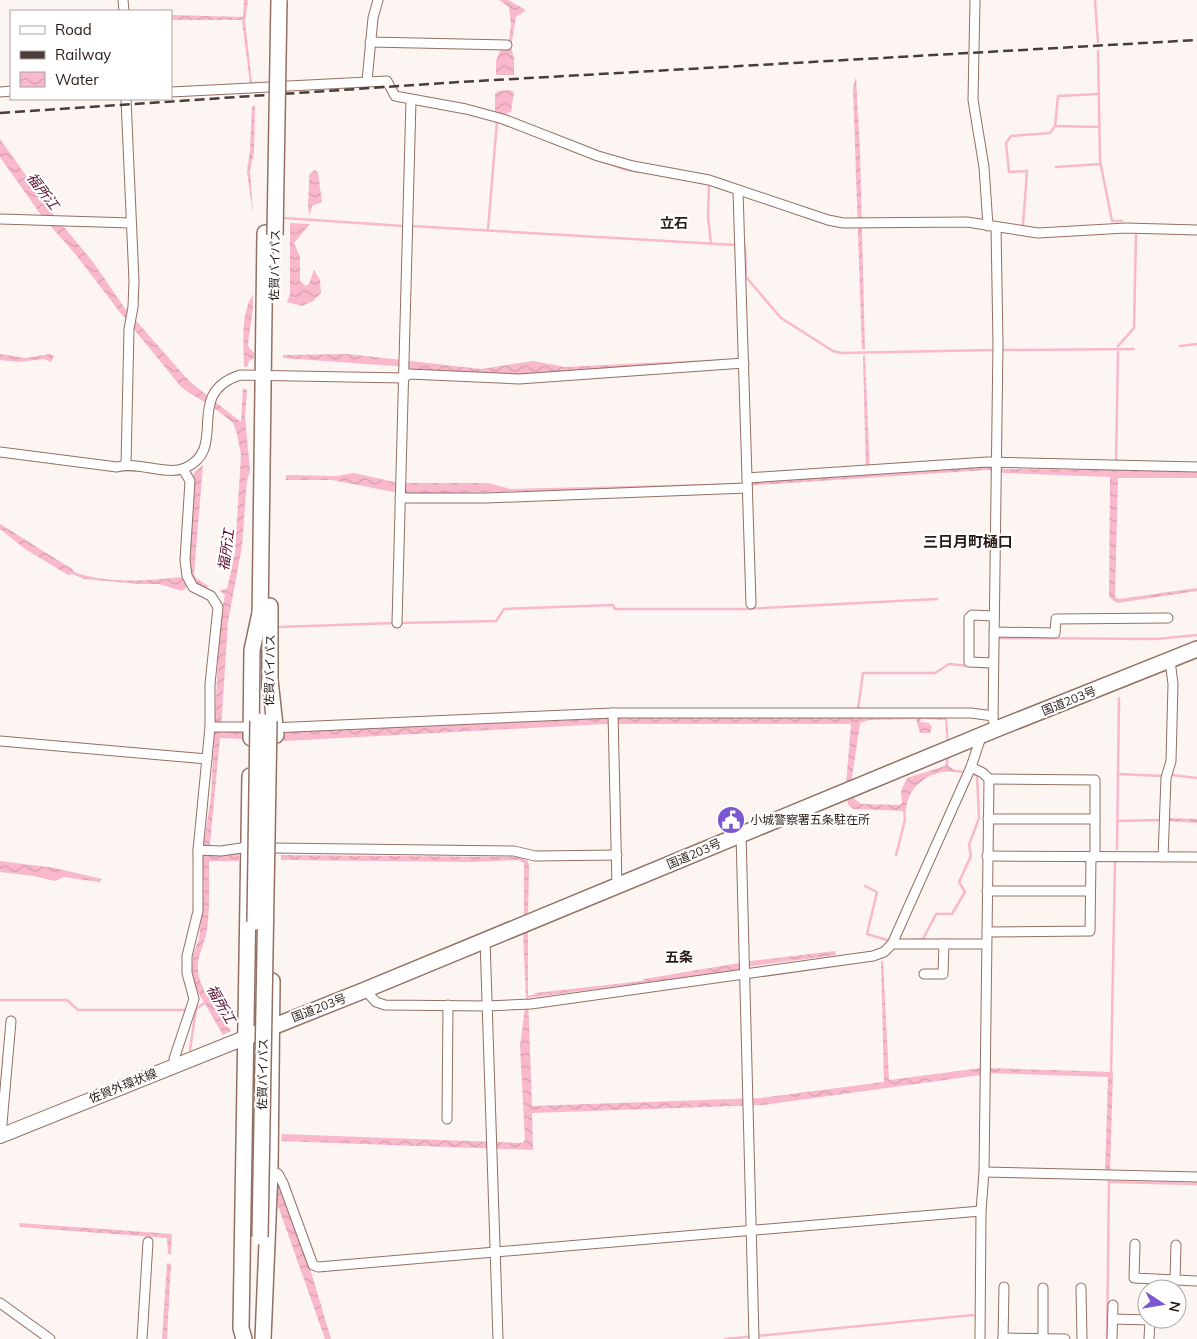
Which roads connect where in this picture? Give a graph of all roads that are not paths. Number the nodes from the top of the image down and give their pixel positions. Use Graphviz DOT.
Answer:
graph roads {
  1 [pos="269,0"];
  2 [pos="279,0"];
  3 [pos="378,0"];
  4 [pos="975,0"];
  5 [pos="370,42"];
  6 [pos="507,45"];
  7 [pos="367,81"];
  8 [pos="172,92"];
  9 [pos="126,100"];
  10 [pos="411,100"];
  11 [pos="738,190"];
  12 [pos="0,219"];
  13 [pos="131,223"];
  14 [pos="992,226"];
  15 [pos="1197,230"];
  16 [pos="270,234"];
  17 [pos="744,362"];
  18 [pos="404,374"];
  19 [pos="268,375"];
  20 [pos="0,452"];
  21 [pos="997,463"];
  22 [pos="126,464"];
  23 [pos="1197,467"];
  24 [pos="183,469"];
  25 [pos="747,478"];
  26 [pos="747,488"];
  27 [pos="400,495"];
  28 [pos="751,604"];
  29 [pos="994,616"];
  30 [pos="1168,618"];
  31 [pos="397,623"];
  32 [pos="994,632"];
  33 [pos="1197,650"];
  34 [pos="1170,660"];
  35 [pos="990,663"];
  36 [pos="613,713"];
  37 [pos="263,724"];
  38 [pos="210,726"];
  39 [pos="989,727"];
  40 [pos="0,741"];
  41 [pos="207,759"];
  42 [pos="971,767"];
  43 [pos="989,780"];
  44 [pos="1095,818"];
  45 [pos="988,819"];
  46 [pos="741,834"];
  47 [pos="248,847"];
  48 [pos="273,848"];
  49 [pos="198,850"];
  50 [pos="617,855"];
  51 [pos="987,856"];
  52 [pos="1093,857"];
  53 [pos="1163,857"];
  54 [pos="1197,857"];
  55 [pos="617,886"];
  56 [pos="987,891"];
  57 [pos="1090,891"];
  58 [pos="987,932"];
  59 [pos="485,939"];
  60 [pos="892,944"];
  61 [pos="944,944"];
  62 [pos="986,944"];
  63 [pos="745,973"];
  64 [pos="924,974"];
  65 [pos="365,990"];
  66 [pos="448,1005"];
  67 [pos="486,1006"];
  68 [pos="11,1021"];
  69 [pos="271,1026"];
  70 [pos="246,1037"];
  71 [pos="176,1064"];
  72 [pos="447,1119"];
  73 [pos="1,1135"];
  74 [pos="270,1171"];
  75 [pos="984,1172"];
  76 [pos="1197,1177"];
  77 [pos="981,1211"];
  78 [pos="751,1230"];
  79 [pos="255,1237"];
  80 [pos="148,1242"];
  81 [pos="1135,1244"];
  82 [pos="1176,1245"];
  83 [pos="495,1251"];
  84 [pos="1154,1279"];
  85 [pos="1175,1279"];
  86 [pos="1004,1287"];
  87 [pos="1043,1288"];
  88 [pos="1081,1288"];
  89 [pos="0,1302"];
  90 [pos="1113,1305"];
  91 [pos="1113,1319"];
  92 [pos="50,1339"];
  93 [pos="142,1339"];
  94 [pos="244,1339"];
  95 [pos="248,1339"];
  96 [pos="258,1339"];
  97 [pos="262,1339"];
  98 [pos="498,1339"];
  99 [pos="754,1339"];
  100 [pos="980,1339"];
  101 [pos="1004,1339"];
  102 [pos="1043,1339"];
  103 [pos="1065,1339"];
  104 [pos="1082,1339"];
  105 [pos="1112,1339"];
  106 [pos="1149,1339"];
  1 -- 16 [label="highway, 佐賀バイパス"];
  2 -- 16 [label="highway, 佐賀バイパス, bridge"];
  3 -- 5 [label="street"];
  4 -- 14 [label="street"];
  5 -- 6 [label="street"];
  5 -- 7 [label="street"];
  7 -- 8 [label="street"];
  7 -- 10 [label="street"];
  9 -- 13 [label="street"];
  10 -- 11 [label="street"];
  10 -- 18 [label="street"];
  11 -- 14 [label="street"];
  11 -- 17 [label="street"];
  12 -- 13 [label="street"];
  13 -- 22 [label="street"];
  14 -- 15 [label="street"];
  14 -- 21 [label="street"];
  16 -- 19 [label="highway, 佐賀バイパス"];
  17 -- 18 [label="street"];
  17 -- 25 [label="street"];
  18 -- 19 [label="street"];
  18 -- 27 [label="street"];
  19 -- 24 [label="street"];
  19 -- 37 [label="highway, 佐賀バイパス"];
  19 -- 37 [label="highway, 佐賀バイパス"];
  20 -- 22 [label="street"];
  21 -- 23 [label="street"];
  21 -- 25 [label="street"];
  21 -- 29 [label="street"];
  22 -- 24 [label="street"];
  24 -- 38 [label="street"];
  25 -- 26 [label="street"];
  26 -- 27 [label="street"];
  26 -- 28 [label="street"];
  27 -- 31 [label="street"];
  29 -- 32 [label="street"];
  29 -- 35 [label="street"];
  30 -- 32 [label="street"];
  32 -- 35 [label="street"];
  33 -- 34 [label="highway, 国道203号"];
  34 -- 39 [label="highway, 国道203号"];
  34 -- 53 [label="street"];
  35 -- 39 [label="street"];
  36 -- 37 [label="street"];
  36 -- 39 [label="street"];
  36 -- 50 [label="street"];
  37 -- 38 [label="street"];
  37 -- 47 [label="highway"];
  37 -- 48 [label="highway"];
  37 -- 79 [label="highway, 佐賀バイパス, bridge"];
  38 -- 41 [label="street"];
  39 -- 42 [label="street"];
  39 -- 46 [label="highway, 国道203号"];
  40 -- 41 [label="street"];
  41 -- 49 [label="street"];
  42 -- 43 [label="street"];
  42 -- 60 [label="street"];
  43 -- 44 [label="street"];
  43 -- 45 [label="street"];
  44 -- 45 [label="street"];
  44 -- 52 [label="street"];
  45 -- 51 [label="street"];
  46 -- 55 [label="highway, 国道203号"];
  46 -- 63 [label="street"];
  47 -- 49 [label="street"];
  47 -- 70 [label="highway"];
  48 -- 50 [label="street"];
  48 -- 69 [label="highway"];
  49 -- 71 [label="street"];
  50 -- 55 [label="street"];
  51 -- 52 [label="street"];
  51 -- 56 [label="street"];
  52 -- 53 [label="street"];
  52 -- 57 [label="street"];
  53 -- 54 [label="street"];
  55 -- 59 [label="highway, 国道203号"];
  56 -- 57 [label="street"];
  56 -- 58 [label="street"];
  57 -- 58 [label="street"];
  58 -- 62 [label="street"];
  59 -- 65 [label="highway, 国道203号"];
  59 -- 67 [label="street"];
  60 -- 61 [label="street"];
  60 -- 63 [label="street"];
  61 -- 62 [label="street"];
  61 -- 64 [label="street"];
  62 -- 75 [label="street"];
  63 -- 67 [label="street"];
  63 -- 78 [label="street"];
  65 -- 66 [label="street"];
  65 -- 69 [label="highway, 国道203号"];
  66 -- 67 [label="street"];
  66 -- 72 [label="street"];
  67 -- 83 [label="street"];
  68 -- 73 [label="street"];
  69 -- 70 [label="highway, 国道203号"];
  69 -- 74 [label="highway"];
  70 -- 71 [label="main road, 佐賀外環状線"];
  70 -- 94 [label="highway"];
  71 -- 73 [label="main road, 佐賀外環状線"];
  74 -- 83 [label="street"];
  74 -- 97 [label="highway"];
  75 -- 76 [label="street"];
  75 -- 77 [label="street"];
  77 -- 78 [label="street"];
  77 -- 100 [label="street"];
  78 -- 83 [label="street"];
  78 -- 99 [label="street"];
  79 -- 95 [label="highway, 佐賀バイパス"];
  79 -- 96 [label="highway, 佐賀バイパス"];
  80 -- 93 [label="street"];
  81 -- 84 [label="street"];
  82 -- 85 [label="street"];
  83 -- 98 [label="street"];
  86 -- 101 [label="street"];
  87 -- 102 [label="street"];
  88 -- 104 [label="street"];
  89 -- 92 [label="street"];
  90 -- 91 [label="street"];
  91 -- 105 [label="street"];
  91 -- 106 [label="street"];
  101 -- 102 [label="street"];
  102 -- 103 [label="street"];
}
